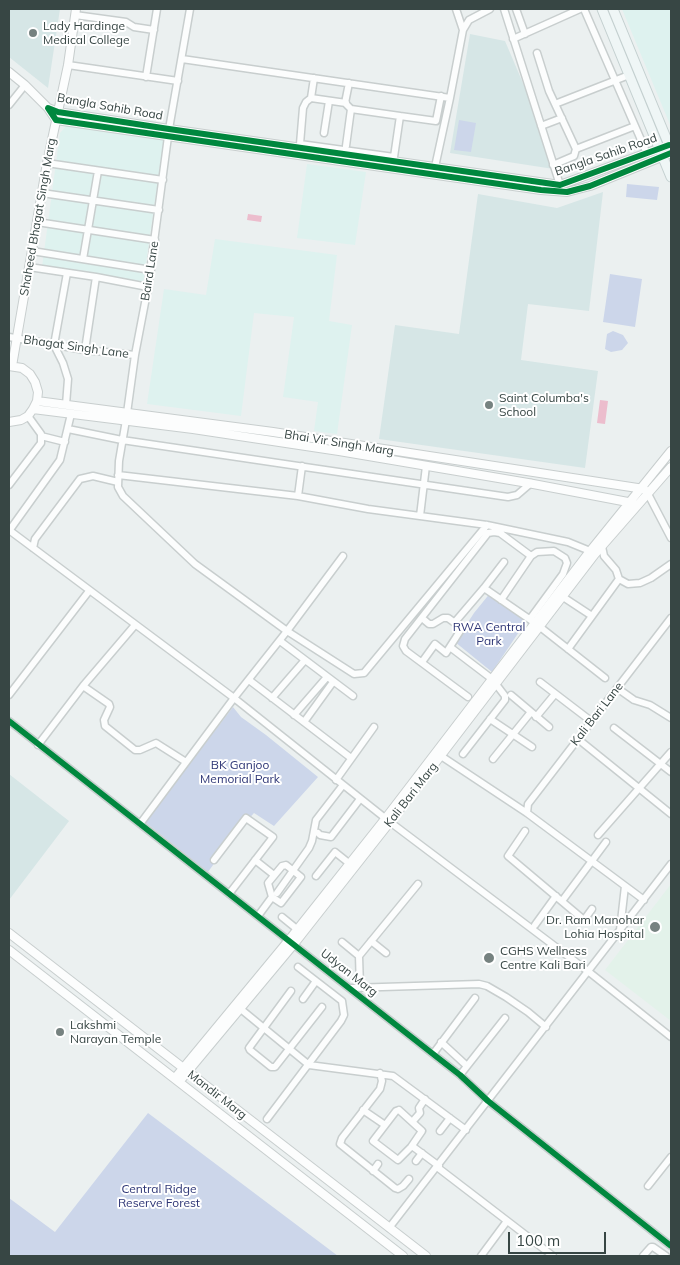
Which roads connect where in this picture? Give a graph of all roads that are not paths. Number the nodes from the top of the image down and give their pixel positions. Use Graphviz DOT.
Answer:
graph roads {
  1 [pos="157,9"];
  2 [pos="190,9"];
  3 [pos="456,9"];
  4 [pos="490,9"];
  5 [pos="504,9"];
  6 [pos="516,9"];
  7 [pos="580,9"];
  8 [pos="584,9"];
  9 [pos="602,9"];
  10 [pos="613,9"];
  11 [pos="75,12"];
  12 [pos="154,30"];
  13 [pos="463,30"];
  14 [pos="525,34"];
  15 [pos="513,39"];
  16 [pos="537,53"];
  17 [pos="182,58"];
  18 [pos="68,65"];
  19 [pos="9,72"];
  20 [pos="629,74"];
  21 [pos="146,77"];
  22 [pos="314,78"];
  23 [pos="615,80"];
  24 [pos="178,82"];
  25 [pos="349,83"];
  26 [pos="25,85"];
  27 [pos="441,96"];
  28 [pos="311,98"];
  29 [pos="450,98"];
  30 [pos="329,101"];
  31 [pos="346,103"];
  32 [pos="555,104"];
  33 [pos="9,105"];
  34 [pos="350,109"];
  35 [pos="57,116"];
  36 [pos="400,116"];
  37 [pos="562,118"];
  38 [pos="541,126"];
  39 [pos="635,126"];
  40 [pos="169,133"];
  41 [pos="324,134"];
  42 [pos="346,146"];
  43 [pos="576,149"];
  44 [pos="645,149"];
  45 [pos="667,151"];
  46 [pos="47,163"];
  47 [pos="554,165"];
  48 [pos="435,167"];
  49 [pos="98,171"];
  50 [pos="671,177"];
  51 [pos="163,180"];
  52 [pos="560,185"];
  53 [pos="42,193"];
  54 [pos="94,200"];
  55 [pos="159,210"];
  56 [pos="37,222"];
  57 [pos="89,229"];
  58 [pos="155,240"];
  59 [pos="32,251"];
  60 [pos="83,259"];
  61 [pos="29,267"];
  62 [pos="151,270"];
  63 [pos="67,273"];
  64 [pos="96,277"];
  65 [pos="148,287"];
  66 [pos="13,338"];
  67 [pos="54,345"];
  68 [pos="85,350"];
  69 [pos="136,355"];
  70 [pos="11,366"];
  71 [pos="37,401"];
  72 [pos="66,405"];
  73 [pos="31,412"];
  74 [pos="71,414"];
  75 [pos="127,417"];
  76 [pos="9,422"];
  77 [pos="68,429"];
  78 [pos="41,436"];
  79 [pos="122,440"];
  80 [pos="65,442"];
  81 [pos="671,451"];
  82 [pos="302,466"];
  83 [pos="426,466"];
  84 [pos="671,467"];
  85 [pos="118,479"];
  86 [pos="531,483"];
  87 [pos="9,485"];
  88 [pos="424,485"];
  89 [pos="641,488"];
  90 [pos="649,492"];
  91 [pos="298,496"];
  92 [pos="634,504"];
  93 [pos="420,516"];
  94 [pos="487,524"];
  95 [pos="9,531"];
  96 [pos="671,538"];
  97 [pos="601,543"];
  98 [pos="33,548"];
  99 [pos="590,551"];
  100 [pos="343,556"];
  101 [pos="531,556"];
  102 [pos="504,562"];
  103 [pos="671,564"];
  104 [pos="619,579"];
  105 [pos="484,588"];
  106 [pos="89,590"];
  107 [pos="560,595"];
  108 [pos="501,600"];
  109 [pos="592,616"];
  110 [pos="422,618"];
  111 [pos="671,618"];
  112 [pos="455,622"];
  113 [pos="535,622"];
  114 [pos="135,625"];
  115 [pos="288,631"];
  116 [pos="280,641"];
  117 [pos="450,647"];
  118 [pos="568,649"];
  119 [pos="305,660"];
  120 [pos="422,662"];
  121 [pos="327,677"];
  122 [pos="605,678"];
  123 [pos="249,680"];
  124 [pos="494,681"];
  125 [pos="333,682"];
  126 [pos="540,682"];
  127 [pos="83,686"];
  128 [pos="617,688"];
  129 [pos="556,694"];
  130 [pos="9,695"];
  131 [pos="511,695"];
  132 [pos="353,696"];
  133 [pos="468,697"];
  134 [pos="234,698"];
  135 [pos="272,698"];
  136 [pos="531,712"];
  137 [pos="294,715"];
  138 [pos="536,717"];
  139 [pos="671,718"];
  140 [pos="490,719"];
  141 [pos="9,721"];
  142 [pos="591,721"];
  143 [pos="304,722"];
  144 [pos="374,727"];
  145 [pos="548,727"];
  146 [pos="614,728"];
  147 [pos="512,734"];
  148 [pos="578,739"];
  149 [pos="38,744"];
  150 [pos="532,747"];
  151 [pos="671,752"];
  152 [pos="463,754"];
  153 [pos="441,756"];
  154 [pos="351,758"];
  155 [pos="493,759"];
  156 [pos="186,762"];
  157 [pos="661,764"];
  158 [pos="671,772"];
  159 [pos="336,780"];
  160 [pos="343,785"];
  161 [pos="639,789"];
  162 [pos="360,799"];
  163 [pos="527,812"];
  164 [pos="671,814"];
  165 [pos="387,821"];
  166 [pos="140,824"];
  167 [pos="525,831"];
  168 [pos="318,833"];
  169 [pos="598,836"];
  170 [pos="606,842"];
  171 [pos="214,860"];
  172 [pos="255,860"];
  173 [pos="592,861"];
  174 [pos="671,864"];
  175 [pos="349,868"];
  176 [pos="293,870"];
  177 [pos="274,875"];
  178 [pos="316,876"];
  179 [pos="418,884"];
  180 [pos="625,886"];
  181 [pos="229,894"];
  182 [pos="274,895"];
  183 [pos="556,896"];
  184 [pos="644,900"];
  185 [pos="562,901"];
  186 [pos="592,909"];
  187 [pos="258,916"];
  188 [pos="282,917"];
  189 [pos="535,924"];
  190 [pos="298,930"];
  191 [pos="620,932"];
  192 [pos="9,933"];
  193 [pos="371,941"];
  194 [pos="292,942"];
  195 [pos="342,942"];
  196 [pos="9,950"];
  197 [pos="386,953"];
  198 [pos="359,956"];
  199 [pos="298,966"];
  200 [pos="589,972"];
  201 [pos="316,981"];
  202 [pos="350,988"];
  203 [pos="360,988"];
  204 [pos="291,992"];
  205 [pos="475,998"];
  206 [pos="303,999"];
  207 [pos="237,1007"];
  208 [pos="322,1007"];
  209 [pos="505,1018"];
  210 [pos="546,1027"];
  211 [pos="263,1028"];
  212 [pos="671,1037"];
  213 [pos="441,1042"];
  214 [pos="289,1048"];
  215 [pos="433,1054"];
  216 [pos="309,1065"];
  217 [pos="467,1066"];
  218 [pos="184,1070"];
  219 [pos="380,1073"];
  220 [pos="460,1075"];
  221 [pos="177,1080"];
  222 [pos="425,1099"];
  223 [pos="488,1101"];
  224 [pos="363,1110"];
  225 [pos="450,1118"];
  226 [pos="267,1119"];
  227 [pos="412,1122"];
  228 [pos="385,1125"];
  229 [pos="466,1130"];
  230 [pos="440,1131"];
  231 [pos="412,1146"];
  232 [pos="422,1153"];
  233 [pos="671,1157"];
  234 [pos="416,1161"];
  235 [pos="378,1164"];
  236 [pos="438,1166"];
  237 [pos="374,1171"];
  238 [pos="409,1179"];
  239 [pos="648,1186"];
  240 [pos="508,1221"];
  241 [pos="389,1228"];
  242 [pos="671,1246"];
  243 [pos="549,1255"];
  244 [pos="403,1256"];
  245 [pos="426,1256"];
  246 [pos="481,1256"];
  247 [pos="643,1256"];
  248 [pos="666,1256"];
  1 -- 12 [label="street"];
  2 -- 17 [label="street, Baird Lane"];
  3 -- 13 [label="street"];
  4 -- 13 [label="street"];
  5 -- 15 [label="street"];
  6 -- 14 [label="street"];
  7 -- 14 [label="street"];
  8 -- 23 [label="street"];
  9 -- 20 [label="main road"];
  10 -- 45 [label="main road"];
  11 -- 12 [label="street"];
  11 -- 18 [label="street, Shaheed Bhagat Singh Marg"];
  12 -- 21 [label="street"];
  13 -- 29 [label="street"];
  14 -- 15 [label="street"];
  15 -- 38 [label="street"];
  16 -- 32 [label="street"];
  17 -- 22 [label="street"];
  17 -- 24 [label="street, Baird Lane"];
  18 -- 21 [label="street"];
  18 -- 35 [label="street, Shaheed Bhagat Singh Marg"];
  19 -- 26 [label="street, Bangla Sahib Road"];
  20 -- 23 [label="street"];
  20 -- 45 [label="main road"];
  21 -- 24 [label="street"];
  22 -- 25 [label="street"];
  22 -- 28 [label="street"];
  23 -- 32 [label="street"];
  23 -- 39 [label="street"];
  24 -- 40 [label="street, Baird Lane"];
  25 -- 27 [label="street"];
  25 -- 31 [label="street"];
  26 -- 33 [label="street"];
  26 -- 35 [label="street, Bangla Sahib Road"];
  27 -- 29 [label="street"];
  27 -- 36 [label="street"];
  28 -- 30 [label="street"];
  28 -- 36 [label="street"];
  29 -- 48 [label="street"];
  30 -- 31 [label="street"];
  30 -- 41 [label="street"];
  31 -- 34 [label="street"];
  32 -- 37 [label="street"];
  34 -- 36 [label="street"];
  34 -- 42 [label="street"];
  35 -- 40 [label="street, Bangla Sahib Road"];
  35 -- 46 [label="street, Shaheed Bhagat Singh Marg"];
  37 -- 38 [label="street"];
  37 -- 43 [label="street"];
  38 -- 47 [label="street"];
  39 -- 43 [label="street"];
  39 -- 44 [label="street"];
  40 -- 45 [label="street, Bangla Sahib Road"];
  40 -- 48 [label="street, Bangla Sahib Road"];
  40 -- 51 [label="street, Baird Lane"];
  43 -- 47 [label="street"];
  45 -- 50 [label="main road"];
  45 -- 52 [label="street, Bangla Sahib Road"];
  46 -- 49 [label="street"];
  46 -- 53 [label="street, Shaheed Bhagat Singh Marg"];
  47 -- 52 [label="street"];
  48 -- 52 [label="street, Bangla Sahib Road"];
  49 -- 51 [label="street"];
  49 -- 54 [label="street"];
  51 -- 55 [label="street, Baird Lane"];
  53 -- 54 [label="street"];
  53 -- 56 [label="street, Shaheed Bhagat Singh Marg"];
  54 -- 55 [label="street"];
  54 -- 57 [label="street"];
  55 -- 58 [label="street, Baird Lane"];
  56 -- 57 [label="street"];
  56 -- 59 [label="street, Shaheed Bhagat Singh Marg"];
  57 -- 58 [label="street"];
  57 -- 60 [label="street"];
  58 -- 62 [label="street, Baird Lane"];
  59 -- 60 [label="street"];
  59 -- 61 [label="street, Shaheed Bhagat Singh Marg"];
  60 -- 62 [label="street"];
  61 -- 63 [label="street"];
  61 -- 66 [label="street, Shaheed Bhagat Singh Marg"];
  62 -- 65 [label="street, Baird Lane"];
  63 -- 64 [label="street"];
  63 -- 67 [label="street"];
  64 -- 65 [label="street"];
  64 -- 68 [label="street"];
  65 -- 69 [label="street, Baird Lane"];
  66 -- 67 [label="street, Bhagat Singh Lane"];
  66 -- 70 [label="street, Shaheed Bhagat Singh Marg"];
  67 -- 68 [label="street, Bhagat Singh Lane"];
  67 -- 72 [label="street"];
  68 -- 69 [label="street, Bhagat Singh Lane"];
  69 -- 75 [label="street, Baird Lane"];
  70 -- 71 [label="street"];
  71 -- 72 [label="street, Bhai Vir Singh Marg"];
  71 -- 73 [label="street"];
  72 -- 75 [label="street, Bhai Vir Singh Marg"];
  73 -- 74 [label="street, Bhai Vir Singh Marg"];
  73 -- 76 [label="street"];
  73 -- 78 [label="street"];
  74 -- 75 [label="street, Bhai Vir Singh Marg"];
  74 -- 77 [label="street"];
  75 -- 79 [label="street, Baird Lane"];
  75 -- 83 [label="street, Bhai Vir Singh Marg"];
  75 -- 89 [label="street, Bhai Vir Singh Marg"];
  77 -- 79 [label="street"];
  77 -- 80 [label="street"];
  78 -- 80 [label="street"];
  78 -- 87 [label="street"];
  79 -- 82 [label="street"];
  79 -- 85 [label="street, Baird Lane"];
  80 -- 95 [label="street"];
  81 -- 89 [label="street"];
  82 -- 88 [label="street"];
  82 -- 91 [label="street"];
  83 -- 86 [label="street, Bhai Vir Singh Marg"];
  83 -- 88 [label="street"];
  84 -- 90 [label="street"];
  85 -- 91 [label="street"];
  85 -- 98 [label="street"];
  85 -- 115 [label="street"];
  86 -- 88 [label="street"];
  86 -- 92 [label="street, Bhai Vir Singh Marg"];
  88 -- 93 [label="street"];
  89 -- 90 [label="street, Bhai Vir Singh Marg"];
  89 -- 92 [label="street"];
  90 -- 92 [label="street"];
  90 -- 96 [label="street"];
  91 -- 93 [label="street"];
  92 -- 97 [label="street, Kali Bari Marg"];
  93 -- 94 [label="street"];
  94 -- 99 [label="street"];
  94 -- 115 [label="street"];
  95 -- 98 [label="street"];
  97 -- 99 [label="street, Kali Bari Marg"];
  97 -- 104 [label="street"];
  97 -- 107 [label="street, Kali Bari Marg"];
  98 -- 106 [label="street"];
  99 -- 107 [label="street, Kali Bari Marg"];
  100 -- 115 [label="street"];
  101 -- 108 [label="street"];
  101 -- 110 [label="street"];
  101 -- 113 [label="street"];
  102 -- 105 [label="street"];
  103 -- 104 [label="street"];
  104 -- 109 [label="street"];
  105 -- 108 [label="street"];
  105 -- 112 [label="street"];
  106 -- 114 [label="street"];
  106 -- 130 [label="street"];
  107 -- 109 [label="street"];
  107 -- 113 [label="street, Kali Bari Marg"];
  108 -- 113 [label="street"];
  109 -- 118 [label="street"];
  110 -- 112 [label="street"];
  110 -- 120 [label="street"];
  111 -- 128 [label="street, Kali Bari Lane"];
  112 -- 117 [label="street"];
  113 -- 118 [label="street"];
  113 -- 124 [label="street, Kali Bari Marg"];
  114 -- 127 [label="street"];
  114 -- 134 [label="street"];
  115 -- 116 [label="street"];
  116 -- 119 [label="street"];
  116 -- 123 [label="street"];
  117 -- 120 [label="street"];
  117 -- 124 [label="street"];
  118 -- 122 [label="street"];
  119 -- 121 [label="street"];
  119 -- 135 [label="street"];
  120 -- 133 [label="street"];
  121 -- 125 [label="street"];
  121 -- 137 [label="street"];
  123 -- 134 [label="street"];
  123 -- 135 [label="street"];
  124 -- 140 [label="street"];
  124 -- 153 [label="street, Kali Bari Marg"];
  124 -- 165 [label="street, Kali Bari Marg"];
  125 -- 132 [label="street"];
  125 -- 143 [label="street"];
  126 -- 129 [label="street"];
  127 -- 149 [label="street"];
  127 -- 156 [label="street"];
  128 -- 139 [label="street"];
  128 -- 142 [label="street, Kali Bari Lane"];
  129 -- 138 [label="street"];
  129 -- 142 [label="street"];
  131 -- 136 [label="street"];
  134 -- 156 [label="street"];
  134 -- 159 [label="street"];
  135 -- 137 [label="street"];
  136 -- 138 [label="street"];
  136 -- 147 [label="street"];
  137 -- 143 [label="street"];
  138 -- 145 [label="street"];
  140 -- 147 [label="street"];
  140 -- 152 [label="street"];
  141 -- 149 [label="street, Udyan Marg"];
  142 -- 148 [label="street, Kali Bari Lane"];
  143 -- 154 [label="street"];
  144 -- 154 [label="street"];
  146 -- 157 [label="street"];
  147 -- 150 [label="street"];
  147 -- 155 [label="street"];
  148 -- 161 [label="street"];
  148 -- 163 [label="street, Kali Bari Lane"];
  149 -- 166 [label="street, Udyan Marg"];
  151 -- 157 [label="street"];
  153 -- 163 [label="street"];
  153 -- 165 [label="street, Kali Bari Marg"];
  154 -- 159 [label="street"];
  156 -- 166 [label="street"];
  157 -- 158 [label="street"];
  157 -- 161 [label="street"];
  159 -- 160 [label="street"];
  160 -- 162 [label="street"];
  160 -- 176 [label="street"];
  161 -- 164 [label="street"];
  161 -- 169 [label="street"];
  162 -- 165 [label="street"];
  162 -- 168 [label="street"];
  163 -- 173 [label="street"];
  165 -- 175 [label="street, Kali Bari Marg"];
  165 -- 200 [label="street"];
  166 -- 181 [label="street, Udyan Marg"];
  167 -- 183 [label="street"];
  170 -- 173 [label="street"];
  171 -- 172 [label="street"];
  172 -- 177 [label="street"];
  172 -- 181 [label="street"];
  173 -- 180 [label="street"];
  173 -- 185 [label="street"];
  174 -- 184 [label="street"];
  175 -- 178 [label="street"];
  175 -- 190 [label="street, Kali Bari Marg"];
  175 -- 194 [label="street, Kali Bari Marg"];
  176 -- 177 [label="street"];
  176 -- 182 [label="street"];
  176 -- 182 [label="street"];
  177 -- 182 [label="street"];
  179 -- 193 [label="street"];
  180 -- 184 [label="street"];
  180 -- 191 [label="street"];
  181 -- 187 [label="street, Udyan Marg"];
  182 -- 187 [label="street"];
  183 -- 185 [label="street"];
  183 -- 189 [label="street"];
  184 -- 191 [label="street"];
  185 -- 186 [label="street"];
  187 -- 194 [label="street, Udyan Marg"];
  188 -- 190 [label="street"];
  190 -- 194 [label="street, Kali Bari Marg"];
  191 -- 200 [label="street"];
  192 -- 218 [label="street, Mandir Marg"];
  193 -- 197 [label="street"];
  193 -- 198 [label="street"];
  194 -- 202 [label="street, Udyan Marg"];
  194 -- 207 [label="street, Kali Bari Marg"];
  195 -- 198 [label="street"];
  196 -- 221 [label="street, Mandir Marg"];
  198 -- 203 [label="street"];
  199 -- 201 [label="street"];
  200 -- 210 [label="street"];
  200 -- 212 [label="street"];
  201 -- 206 [label="street"];
  201 -- 216 [label="street"];
  202 -- 203 [label="street"];
  202 -- 215 [label="street, Udyan Marg"];
  203 -- 210 [label="street"];
  204 -- 211 [label="street"];
  205 -- 213 [label="street"];
  207 -- 211 [label="street"];
  207 -- 218 [label="street, Kali Bari Marg"];
  208 -- 214 [label="street"];
  209 -- 217 [label="street"];
  210 -- 223 [label="street"];
  211 -- 214 [label="street"];
  211 -- 214 [label="street"];
  213 -- 215 [label="street"];
  213 -- 217 [label="street"];
  214 -- 216 [label="street"];
  215 -- 220 [label="street, Udyan Marg"];
  216 -- 219 [label="street"];
  216 -- 226 [label="street"];
  217 -- 220 [label="street"];
  218 -- 221 [label="street, Kali Bari Marg"];
  218 -- 241 [label="street, Mandir Marg"];
  219 -- 222 [label="street"];
  219 -- 224 [label="street"];
  220 -- 223 [label="street, Udyan Marg"];
  221 -- 244 [label="street, Mandir Marg"];
  222 -- 225 [label="street"];
  222 -- 227 [label="street"];
  223 -- 229 [label="street"];
  223 -- 242 [label="street, Udyan Marg"];
  224 -- 228 [label="street"];
  224 -- 237 [label="street"];
  225 -- 229 [label="street"];
  225 -- 230 [label="street"];
  227 -- 228 [label="street"];
  227 -- 231 [label="street"];
  228 -- 231 [label="street"];
  229 -- 236 [label="street"];
  231 -- 232 [label="street"];
  232 -- 234 [label="street"];
  232 -- 236 [label="street"];
  233 -- 239 [label="street"];
  235 -- 237 [label="street"];
  236 -- 240 [label="street"];
  236 -- 241 [label="street"];
  237 -- 238 [label="street"];
  240 -- 243 [label="street"];
  240 -- 246 [label="street"];
  241 -- 245 [label="street, Mandir Marg"];
  247 -- 248 [label="street"];
}
